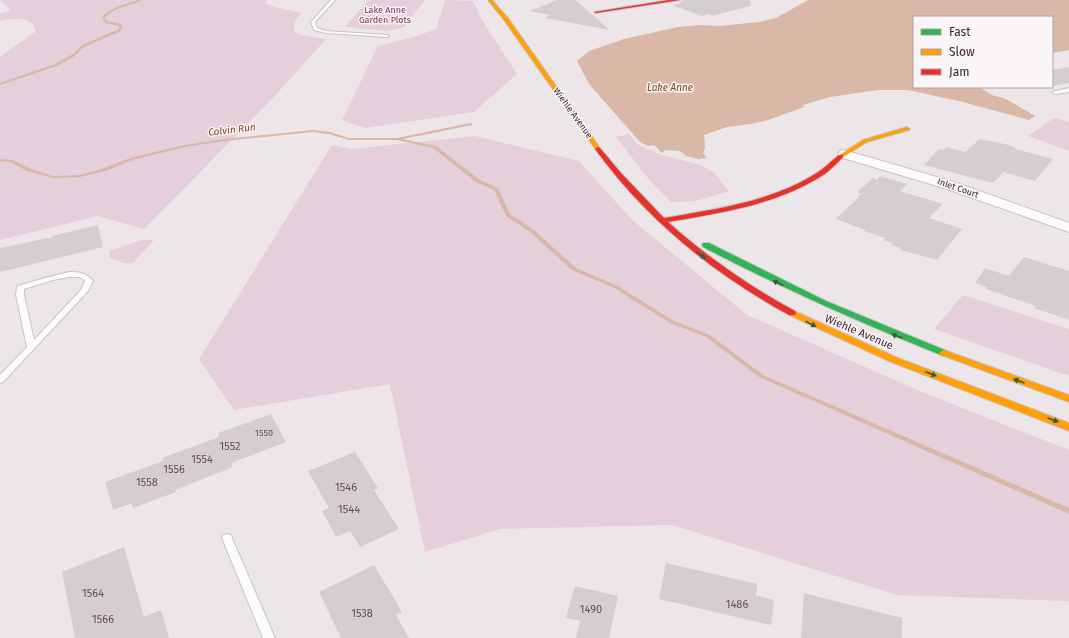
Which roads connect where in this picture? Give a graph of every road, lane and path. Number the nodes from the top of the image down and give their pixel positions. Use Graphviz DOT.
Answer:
graph roads {
  1 [pos="333,0"];
  2 [pos="490,0"];
  3 [pos="678,0"];
  4 [pos="596,12"];
  5 [pos="387,36"];
  6 [pos="1069,90"];
  7 [pos="1055,92"];
  8 [pos="907,129"];
  9 [pos="844,154"];
  10 [pos="661,221"];
  11 [pos="1069,228"];
  12 [pos="31,347"];
  13 [pos="0,380"];
  14 [pos="1069,399"];
  15 [pos="1069,427"];
  16 [pos="227,538"];
  17 [pos="269,638"];
  1 -- 5 [label="lane"];
  2 -- 10 [label="main road, Wiehle Avenue"];
  3 -- 4 [label="main road"];
  6 -- 7 [label="lane"];
  8 -- 9 [label="main road"];
  9 -- 10 [label="main road"];
  9 -- 11 [label="street, Inlet Court"];
  14 -- 10 [label="main road, Wiehle Avenue, one-way"];
  10 -- 15 [label="main road, Wiehle Avenue, one-way"];
  12 -- 12 [label="lane"];
  12 -- 13 [label="lane"];
  16 -- 17 [label="lane"];
}
